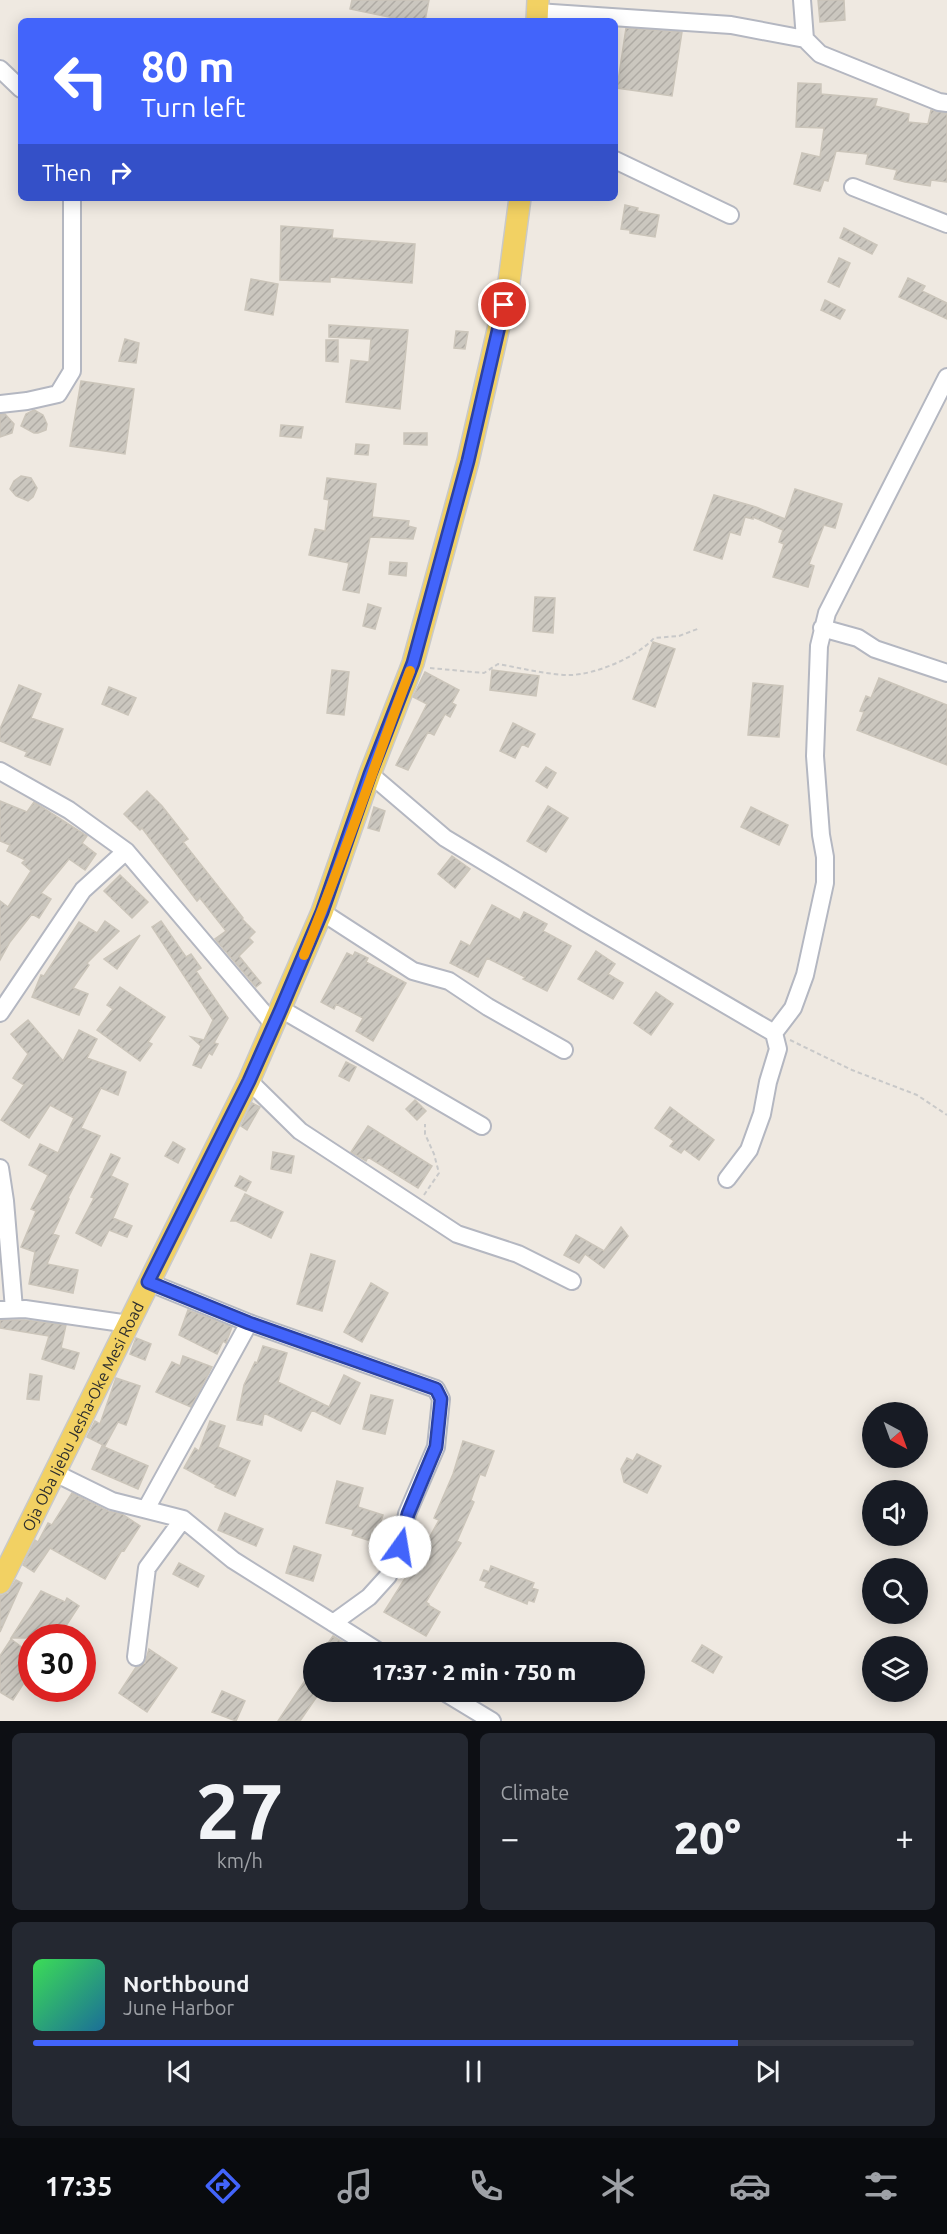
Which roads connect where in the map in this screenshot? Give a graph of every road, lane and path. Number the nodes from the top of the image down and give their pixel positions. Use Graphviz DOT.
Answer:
graph roads {
  1 [pos="802,0"];
  2 [pos="537,11"];
  3 [pos="805,39"];
  4 [pos="0,69"];
  5 [pos="18,86"];
  6 [pos="947,103"];
  7 [pos="618,161"];
  8 [pos="853,187"];
  9 [pos="72,201"];
  10 [pos="520,201"];
  11 [pos="730,215"];
  12 [pos="947,224"];
  13 [pos="947,377"];
  14 [pos="0,404"];
  15 [pos="700,628"];
  16 [pos="822,628"];
  17 [pos="413,663"];
  18 [pos="947,673"];
  19 [pos="0,771"];
  20 [pos="370,774"];
  21 [pos="126,851"];
  22 [pos="322,912"];
  23 [pos="0,1013"];
  24 [pos="278,1017"];
  25 [pos="774,1033"];
  26 [pos="564,1050"];
  27 [pos="249,1081"];
  28 [pos="947,1115"];
  29 [pos="425,1124"];
  30 [pos="482,1126"];
  31 [pos="0,1168"];
  32 [pos="727,1179"];
  33 [pos="415,1207"];
  34 [pos="572,1281"];
  35 [pos="148,1282"];
  36 [pos="7,1310"];
  37 [pos="249,1323"];
  38 [pos="129,1324"];
  39 [pos="55,1473"];
  40 [pos="146,1509"];
  41 [pos="183,1519"];
  42 [pos="0,1583"];
  43 [pos="333,1623"];
  44 [pos="363,1642"];
  45 [pos="136,1657"];
  46 [pos="461,1702"];
  47 [pos="492,1721"];
  1 -- 3 [label="street"];
  2 -- 3 [label="street"];
  3 -- 6 [label="street"];
  4 -- 5 [label="street"];
  7 -- 11 [label="street"];
  8 -- 12 [label="street"];
  9 -- 14 [label="street"];
  10 -- 17 [label="main road, Oja Oba Ijebu Jesha-Oke Mesi Road"];
  13 -- 16 [label="street"];
  15 -- 17 [label="path"];
  16 -- 18 [label="street"];
  16 -- 25 [label="street"];
  17 -- 20 [label="main road, Oja Oba Ijebu Jesha-Oke Mesi Road"];
  19 -- 21 [label="street"];
  20 -- 22 [label="main road, Oja Oba Ijebu Jesha-Oke Mesi Road"];
  20 -- 25 [label="street"];
  21 -- 23 [label="street"];
  21 -- 24 [label="street"];
  22 -- 24 [label="main road, Oja Oba Ijebu Jesha-Oke Mesi Road"];
  22 -- 26 [label="street"];
  24 -- 27 [label="main road, Oja Oba Ijebu Jesha-Oke Mesi Road"];
  24 -- 30 [label="street"];
  25 -- 28 [label="path"];
  25 -- 32 [label="street"];
  27 -- 33 [label="street"];
  27 -- 35 [label="main road, Oja Oba Ijebu Jesha-Oke Mesi Road"];
  29 -- 33 [label="path"];
  31 -- 36 [label="street"];
  33 -- 34 [label="street"];
  35 -- 37 [label="street"];
  35 -- 38 [label="main road, Oja Oba Ijebu Jesha-Oke Mesi Road"];
  36 -- 38 [label="street"];
  37 -- 40 [label="street"];
  37 -- 43 [label="street"];
  38 -- 39 [label="main road, Oja Oba Ijebu Jesha-Oke Mesi Road"];
  39 -- 40 [label="street"];
  39 -- 42 [label="main road, Oja Oba Ijebu Jesha-Oke Mesi Road"];
  40 -- 41 [label="street"];
  41 -- 43 [label="street"];
  41 -- 45 [label="street"];
  43 -- 44 [label="street"];
  46 -- 47 [label="street"];
}
